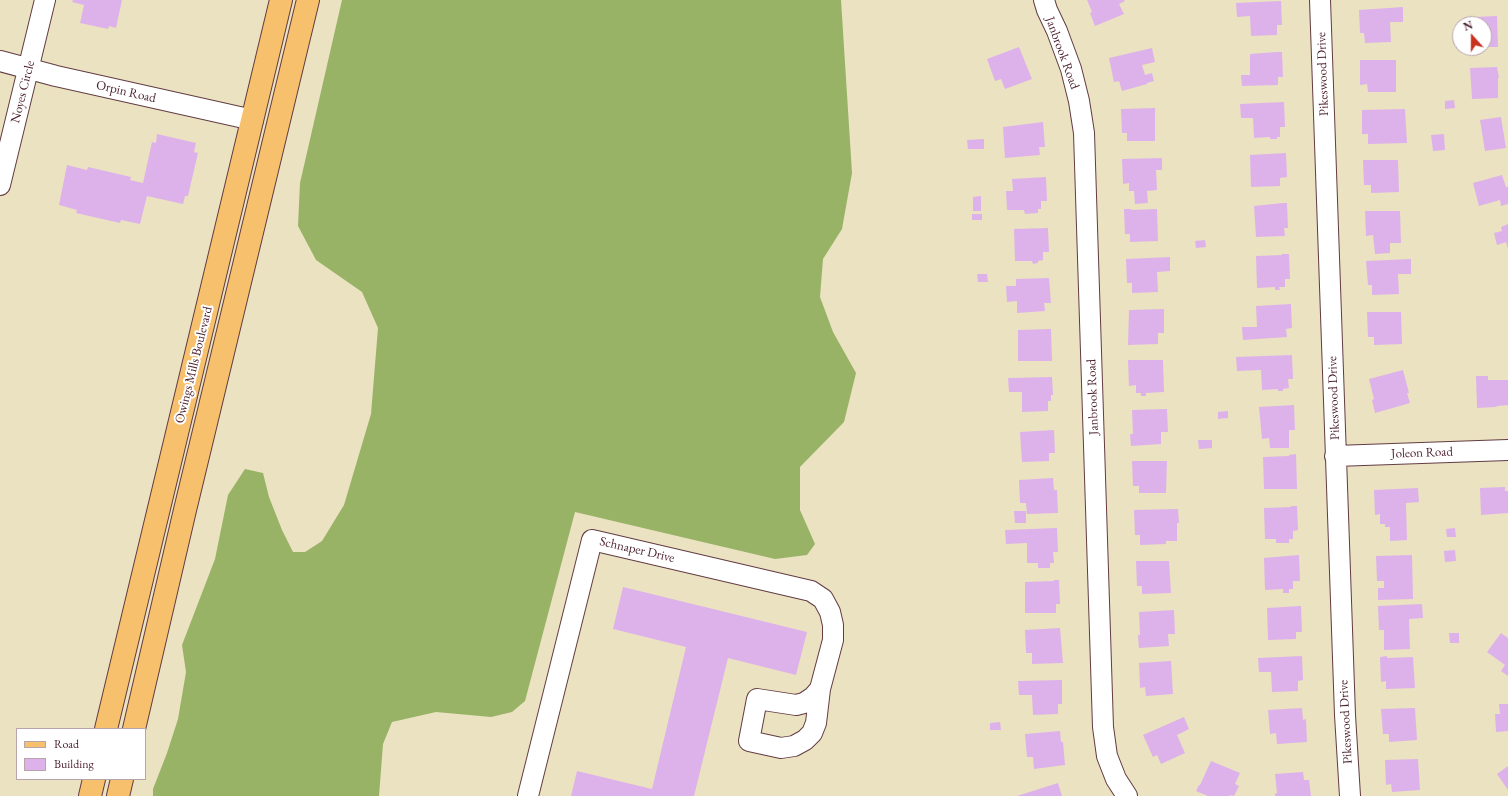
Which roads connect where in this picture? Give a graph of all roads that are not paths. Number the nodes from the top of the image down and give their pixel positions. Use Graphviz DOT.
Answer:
graph roads {
  1 [pos="45,0"];
  2 [pos="281,0"];
  3 [pos="308,0"];
  4 [pos="1044,0"];
  5 [pos="1320,0"];
  6 [pos="0,61"];
  7 [pos="29,69"];
  8 [pos="253,120"];
  9 [pos="0,185"];
  10 [pos="1508,450"];
  11 [pos="1336,456"];
  12 [pos="820,689"];
  13 [pos="106,728"];
  14 [pos="134,728"];
  15 [pos="94,780"];
  16 [pos="122,780"];
  17 [pos="90,796"];
  18 [pos="118,796"];
  19 [pos="528,796"];
  20 [pos="1127,796"];
  21 [pos="1350,796"];
  1 -- 7 [label="street, Noyes Circle"];
  2 -- 8 [label="main road, Owings Mills Boulevard"];
  3 -- 14 [label="main road, Owings Mills Boulevard"];
  4 -- 20 [label="street, Janbrook Road"];
  5 -- 11 [label="street, Pikeswood Drive"];
  6 -- 7 [label="street, Orpin Road"];
  7 -- 8 [label="street, Orpin Road"];
  7 -- 9 [label="street, Noyes Circle"];
  8 -- 13 [label="main road, Owings Mills Boulevard"];
  10 -- 11 [label="street, Joleon Road"];
  11 -- 21 [label="street, Pikeswood Drive"];
  12 -- 19 [label="street, Schnaper Drive"];
  15 -- 17 [label="main road"];
  16 -- 18 [label="main road"];
}
